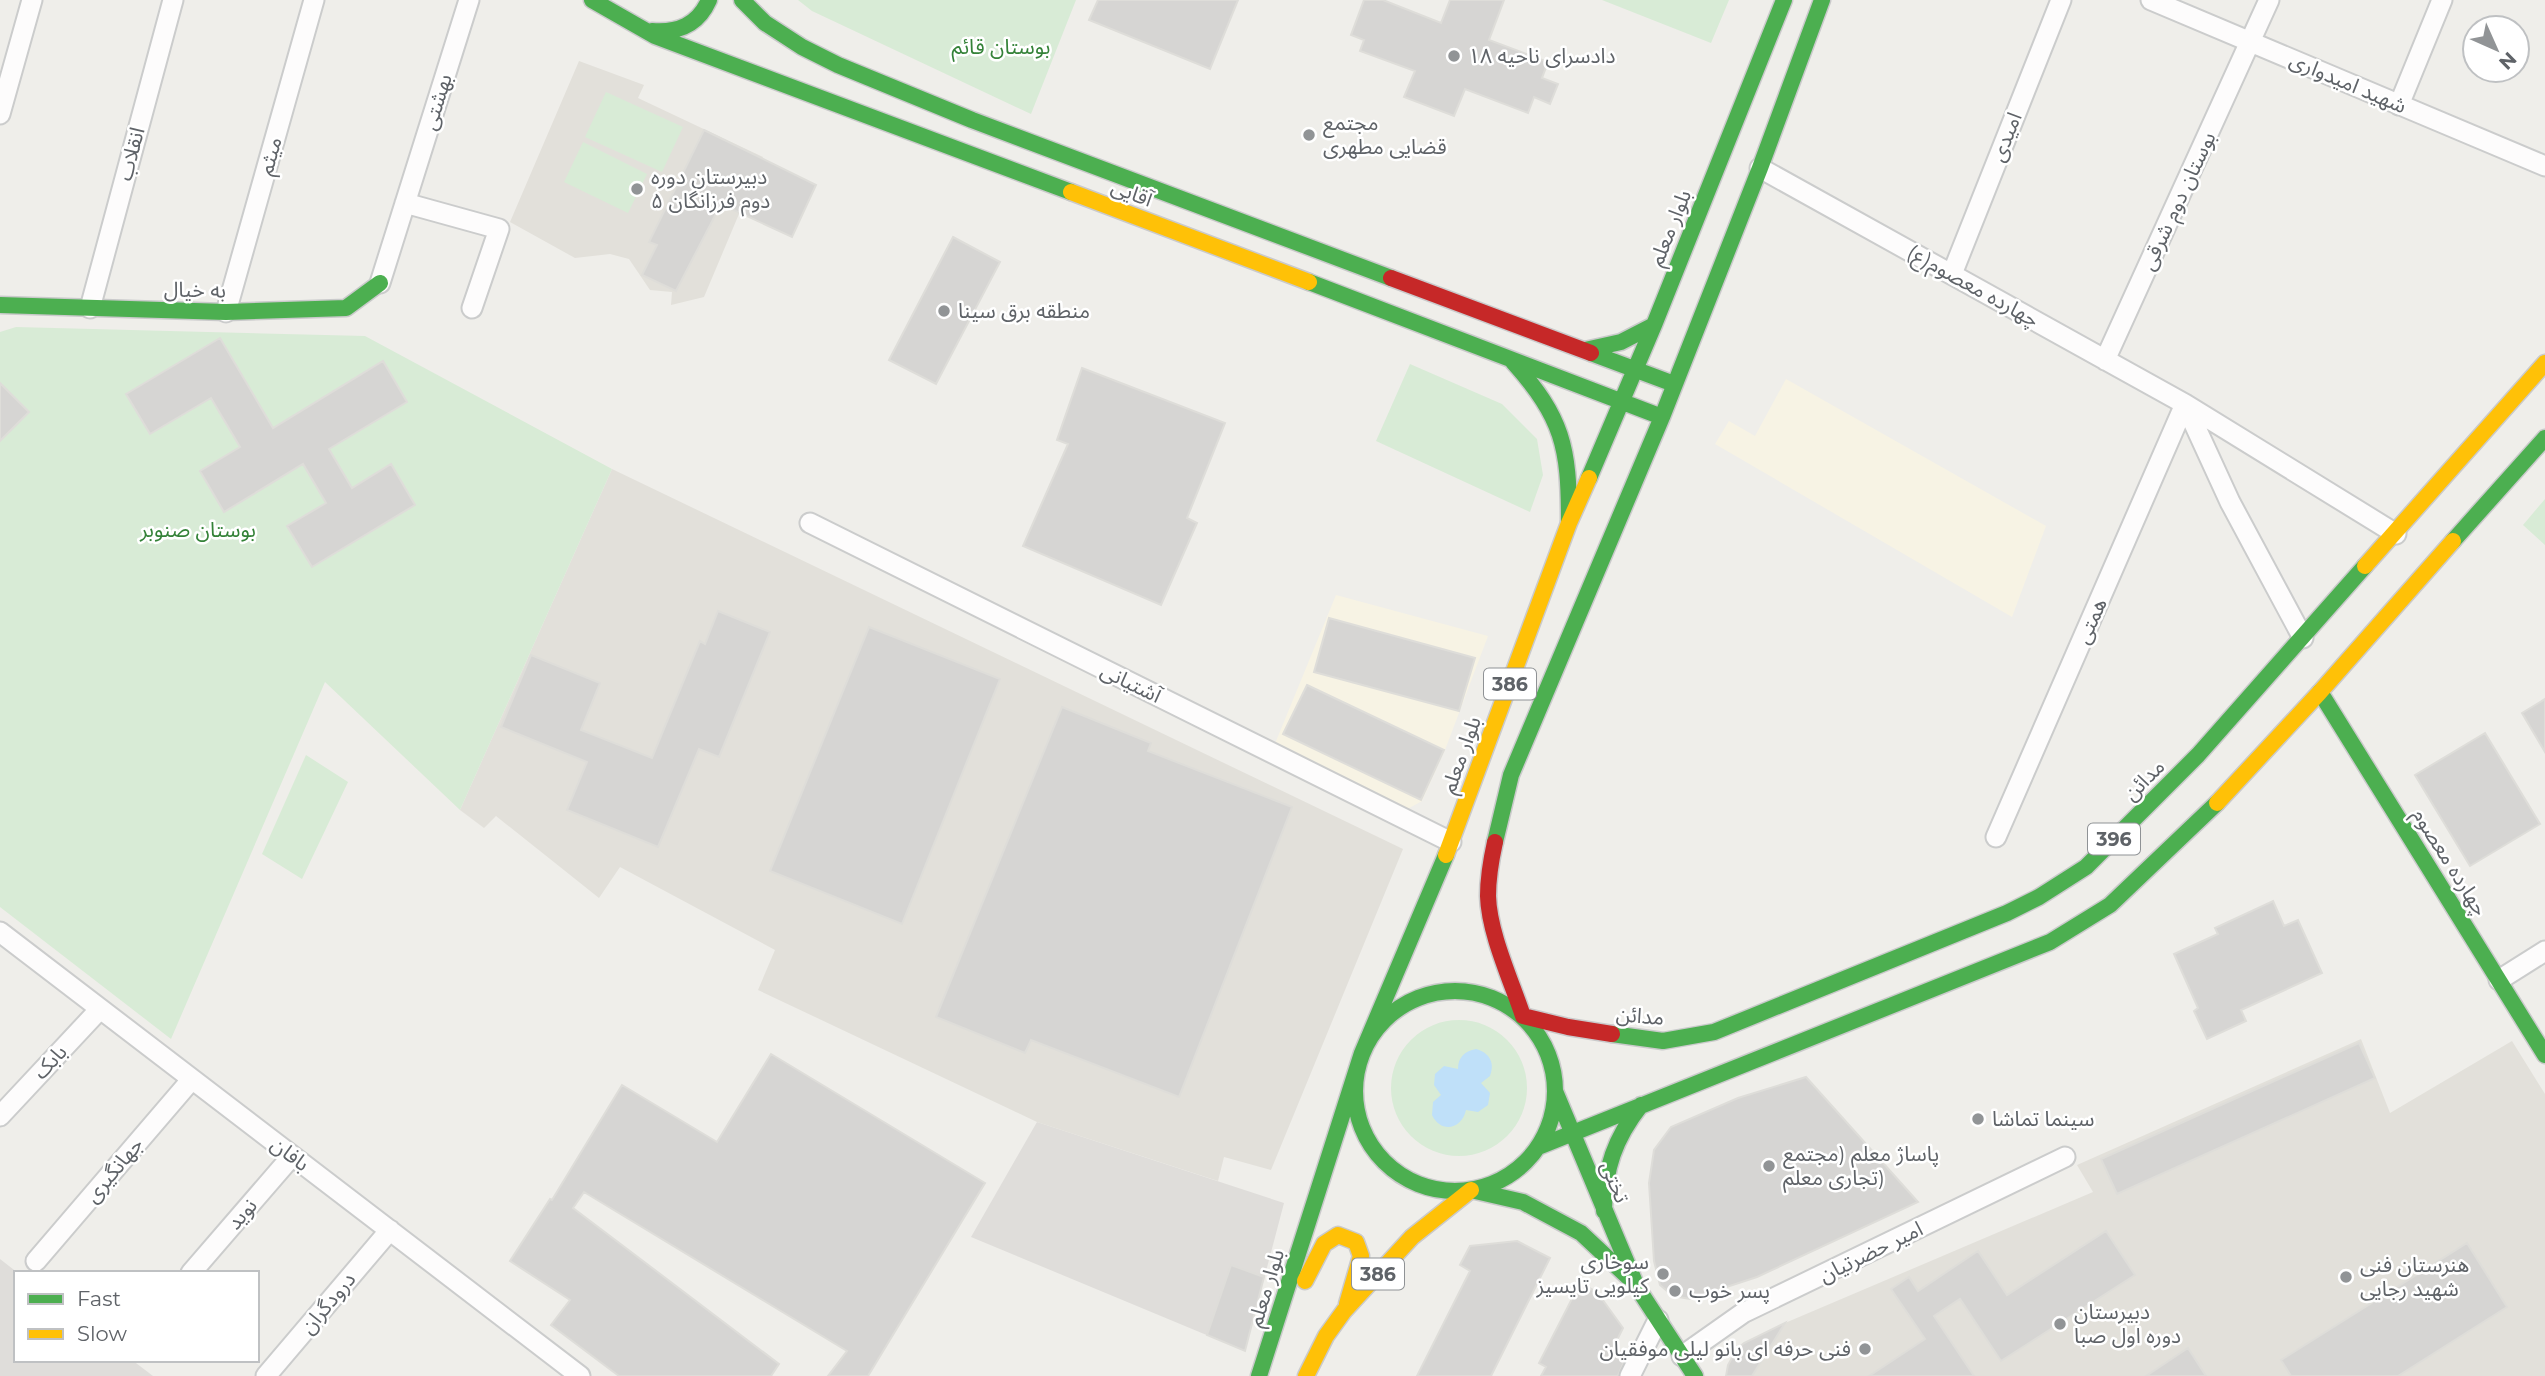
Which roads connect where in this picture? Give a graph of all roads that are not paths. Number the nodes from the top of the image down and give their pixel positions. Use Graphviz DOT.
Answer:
graph roads {
  1 [pos="32,0"];
  2 [pos="173,0"];
  3 [pos="314,0"];
  4 [pos="469,0"];
  5 [pos="592,0"];
  6 [pos="620,0"];
  7 [pos="709,0"];
  8 [pos="742,0"];
  9 [pos="1784,0"];
  10 [pos="1822,0"];
  11 [pos="2061,0"];
  12 [pos="2151,0"];
  13 [pos="2269,0"];
  14 [pos="2442,0"];
  15 [pos="638,24"];
  16 [pos="2250,42"];
  17 [pos="2399,105"];
  18 [pos="0,114"];
  19 [pos="2545,166"];
  20 [pos="1760,168"];
  21 [pos="405,203"];
  22 [pos="1952,274"];
  23 [pos="380,283"];
  24 [pos="0,305"];
  25 [pos="90,308"];
  26 [pos="472,309"];
  27 [pos="226,312"];
  28 [pos="1654,325"];
  29 [pos="1586,350"];
  30 [pos="1507,356"];
  31 [pos="2105,360"];
  32 [pos="2545,363"];
  33 [pos="1634,369"];
  34 [pos="1674,384"];
  35 [pos="1622,401"];
  36 [pos="2185,404"];
  37 [pos="1662,417"];
  38 [pos="2545,438"];
  39 [pos="810,523"];
  40 [pos="1569,523"];
  41 [pos="2396,534"];
  42 [pos="2303,638"];
  43 [pos="2320,692"];
  44 [pos="1996,837"];
  45 [pos="1451,842"];
  46 [pos="0,932"];
  47 [pos="2545,951"];
  48 [pos="2499,980"];
  49 [pos="100,1009"];
  50 [pos="1523,1016"];
  51 [pos="1362,1053"];
  52 [pos="2545,1055"];
  53 [pos="192,1079"];
  54 [pos="1555,1091"];
  55 [pos="1641,1105"];
  56 [pos="0,1116"];
  57 [pos="1573,1132"];
  58 [pos="1538,1147"];
  59 [pos="292,1156"];
  60 [pos="2066,1157"];
  61 [pos="1471,1190"];
  62 [pos="1604,1211"];
  63 [pos="390,1230"];
  64 [pos="36,1261"];
  65 [pos="193,1271"];
  66 [pos="1637,1287"];
  67 [pos="1344,1311"];
  68 [pos="1658,1320"];
  69 [pos="1270,1349"];
  70 [pos="1682,1356"];
  71 [pos="566,1372"];
  72 [pos="266,1376"];
  73 [pos="1259,1376"];
  74 [pos="1306,1376"];
  75 [pos="1630,1376"];
  76 [pos="1695,1376"];
  1 -- 18 [label="street"];
  2 -- 25 [label="street, انقلاب"];
  3 -- 27 [label="street, میثم"];
  4 -- 21 [label="street, بهشتی"];
  5 -- 15 [label="main road, آقایی"];
  6 -- 15 [label="main road"];
  7 -- 15 [label="main road"];
  8 -- 29 [label="main road, آقایی"];
  9 -- 28 [label="main road, بلوار معلم / 386"];
  10 -- 20 [label="main road, 386"];
  11 -- 22 [label="street, امیدی"];
  12 -- 16 [label="street, شهيد امیدواری"];
  13 -- 16 [label="street, بوستان دوم شرقی"];
  14 -- 17 [label="street"];
  15 -- 30 [label="main road, آقایی"];
  16 -- 17 [label="street, شهيد امیدواری"];
  16 -- 31 [label="street, بوستان دوم شرقی"];
  17 -- 19 [label="street, شهيد امیدواری"];
  20 -- 22 [label="street, چهارده معصوم(ع)"];
  20 -- 34 [label="main road, 386"];
  21 -- 23 [label="street, بهشتی"];
  21 -- 26 [label="street"];
  22 -- 31 [label="street, چهارده معصوم(ع)"];
  23 -- 27 [label="main road, به خیال"];
  24 -- 25 [label="main road, به خیال"];
  25 -- 27 [label="main road, به خیال"];
  28 -- 29 [label="main road"];
  28 -- 33 [label="main road, بلوار معلم / 386"];
  29 -- 33 [label="main road, آقایی"];
  30 -- 35 [label="main road, آقایی"];
  30 -- 40 [label="main road"];
  31 -- 36 [label="street, چهارده معصوم(ع)"];
  32 -- 41 [label="main road, مدائن / 396"];
  33 -- 34 [label="main road, آقایی"];
  33 -- 35 [label="main road, بلوار معلم / 386"];
  34 -- 37 [label="main road, 386"];
  35 -- 37 [label="main road, آقایی"];
  35 -- 40 [label="main road, بلوار معلم / 386"];
  36 -- 41 [label="street, چهارده معصوم(ع)"];
  36 -- 42 [label="street"];
  36 -- 44 [label="street, همتی"];
  37 -- 50 [label="main road, 386"];
  38 -- 43 [label="main road, 396"];
  39 -- 45 [label="street, آشتیانی"];
  40 -- 45 [label="main road, بلوار معلم / 386"];
  41 -- 42 [label="main road, مدائن / 396"];
  42 -- 50 [label="main road, مدائن / 396"];
  43 -- 48 [label="main road, چهارده معصوم"];
  43 -- 55 [label="main road, 396"];
  45 -- 51 [label="main road, بلوار معلم / 386"];
  46 -- 49 [label="street, بافان"];
  47 -- 48 [label="street"];
  48 -- 52 [label="main road, چهارده معصوم"];
  49 -- 53 [label="street, بافان"];
  49 -- 56 [label="street, بابک"];
  50 -- 51 [label="main road"];
  50 -- 54 [label="main road"];
  51 -- 61 [label="main road"];
  51 -- 69 [label="main road, بلوار معلم / 386"];
  53 -- 59 [label="street, بافان"];
  53 -- 64 [label="street, جهانگیری"];
  54 -- 57 [label="main road, تختی"];
  54 -- 58 [label="main road"];
  55 -- 57 [label="main road, 396"];
  55 -- 62 [label="main road"];
  57 -- 58 [label="main road, 396"];
  57 -- 62 [label="main road, تختی"];
  58 -- 61 [label="main road"];
  59 -- 63 [label="street, بافان"];
  59 -- 65 [label="street, نوید"];
  60 -- 70 [label="street, امیر حضرتیان"];
  61 -- 66 [label="main road, تختی"];
  61 -- 67 [label="main road, 386"];
  62 -- 66 [label="main road, تختی"];
  63 -- 71 [label="street, بافان"];
  63 -- 72 [label="street, درودگران"];
  66 -- 68 [label="main road, تختی"];
  67 -- 69 [label="main road"];
  67 -- 74 [label="main road, 386"];
  68 -- 70 [label="main road, تختی"];
  68 -- 75 [label="street"];
  69 -- 73 [label="main road, بلوار معلم / 386"];
  70 -- 76 [label="main road, تختی"];
}
